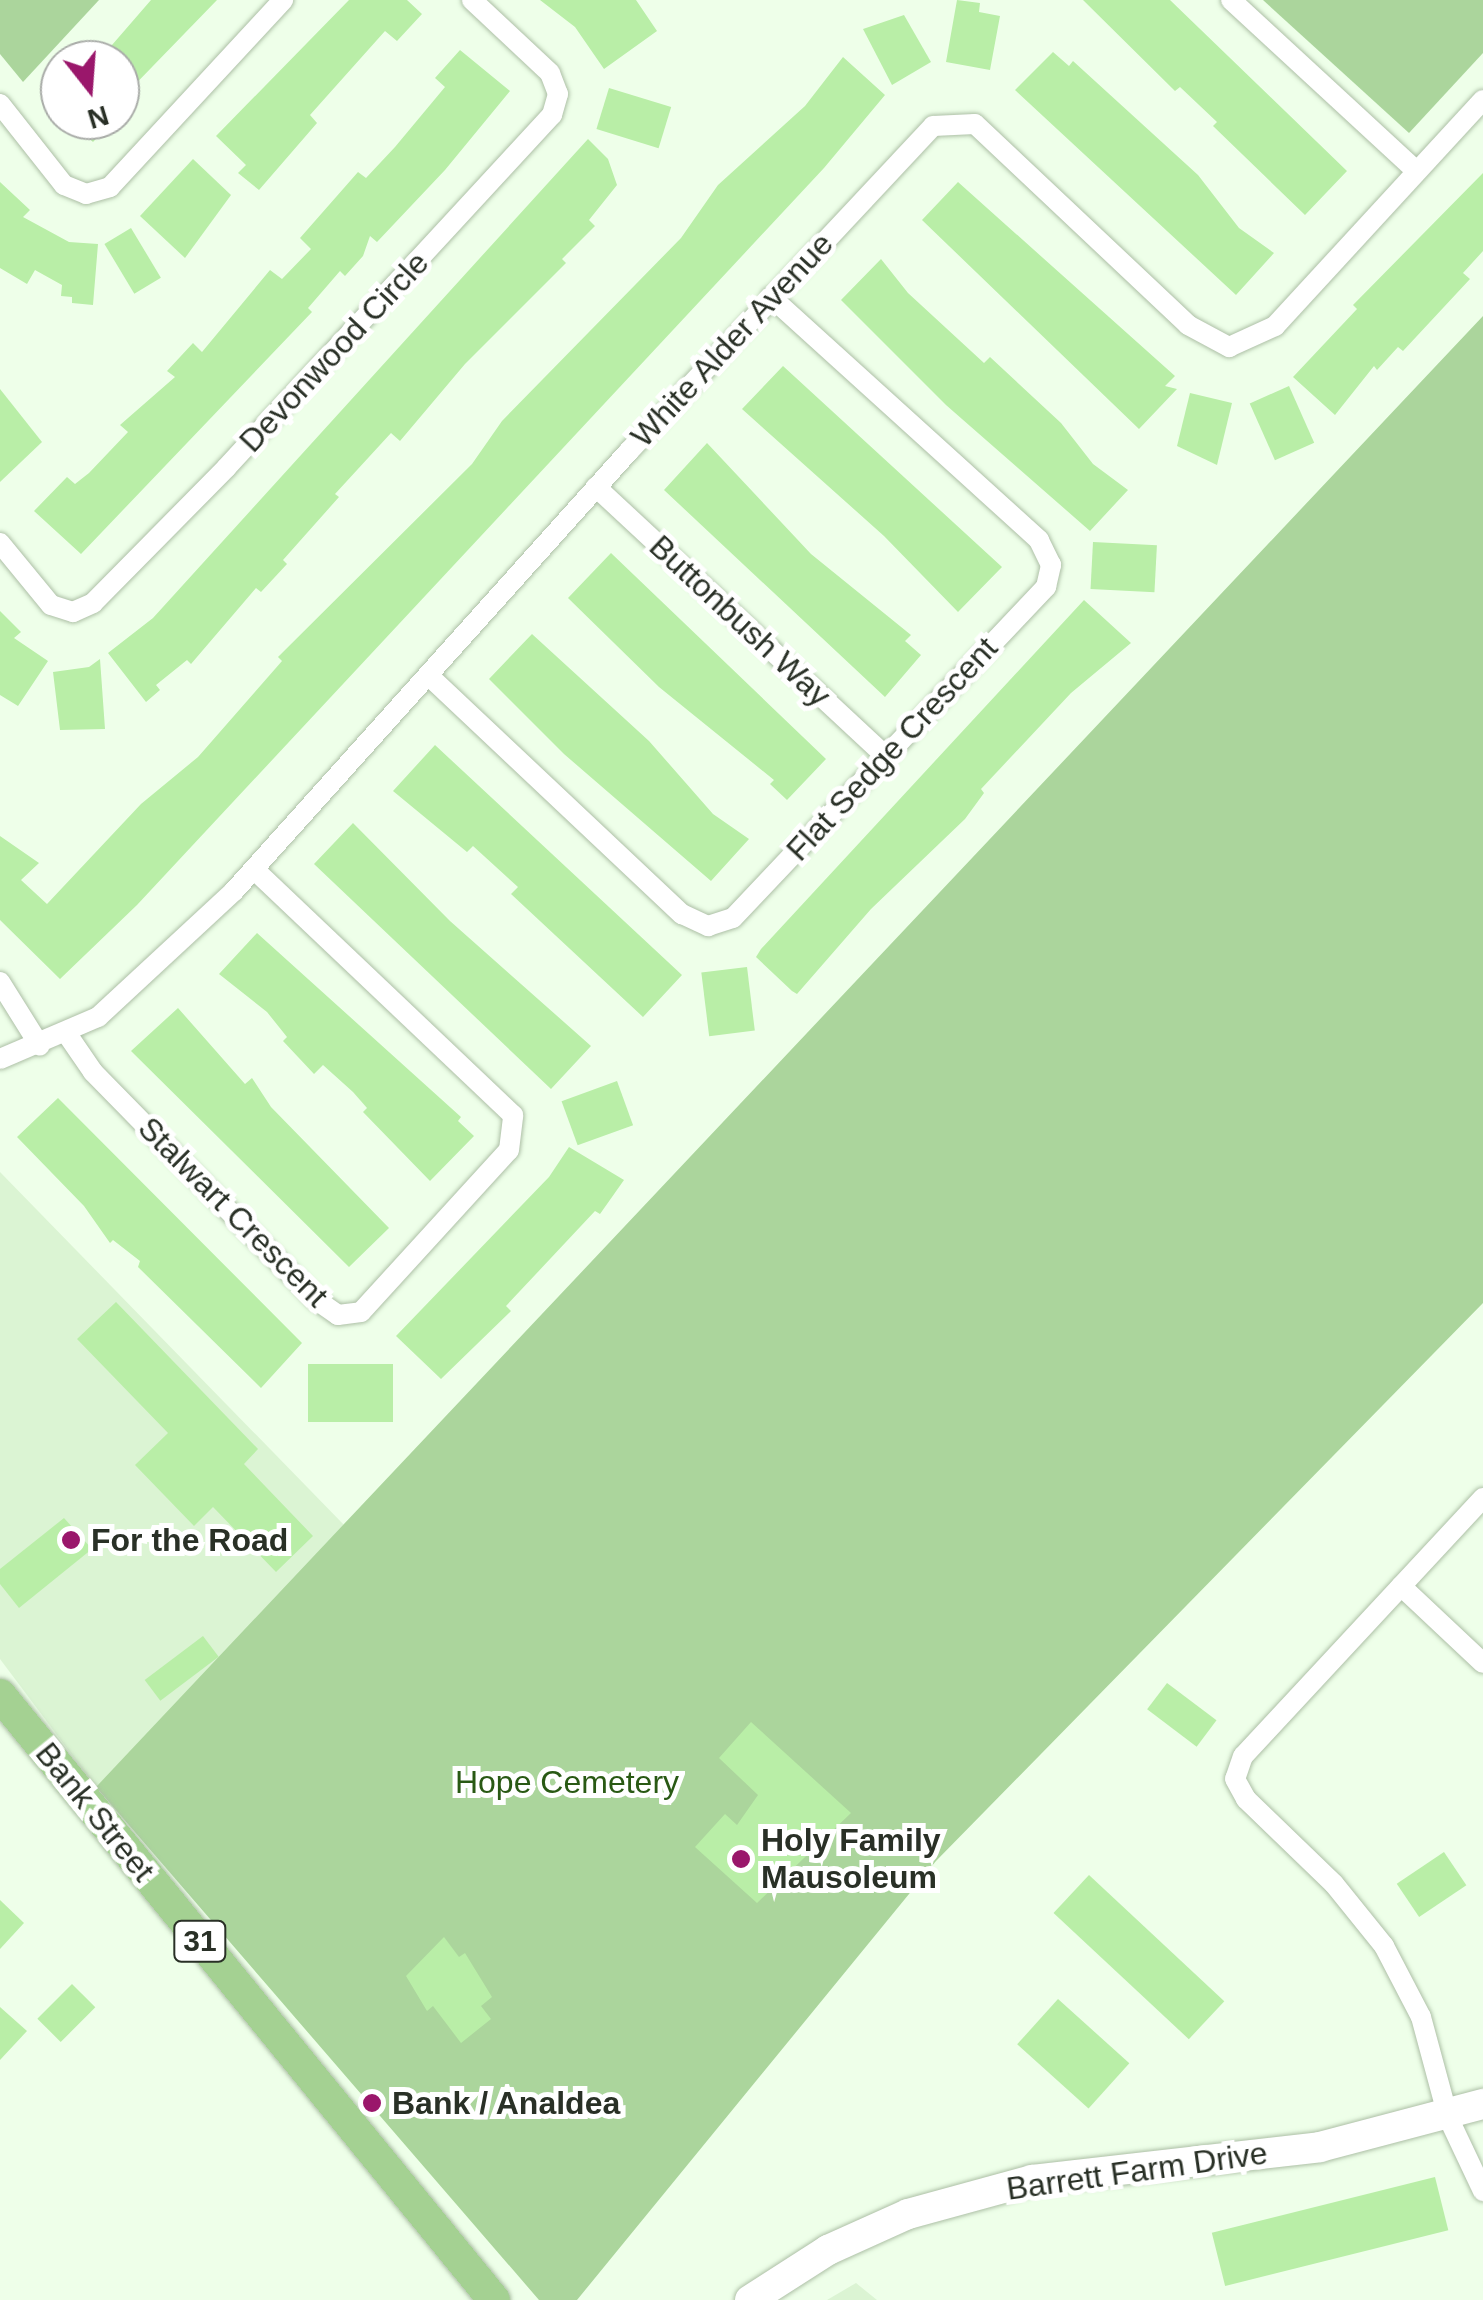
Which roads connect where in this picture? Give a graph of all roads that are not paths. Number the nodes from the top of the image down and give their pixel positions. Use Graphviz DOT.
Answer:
graph roads {
  1 [pos="283,0"];
  2 [pos="472,0"];
  3 [pos="1231,0"];
  4 [pos="1483,100"];
  5 [pos="0,104"];
  6 [pos="1416,171"];
  7 [pos="772,298"];
  8 [pos="596,487"];
  9 [pos="0,543"];
  10 [pos="428,676"];
  11 [pos="884,754"];
  12 [pos="254,870"];
  13 [pos="0,982"];
  14 [pos="66,1034"];
  15 [pos="40,1046"];
  16 [pos="0,1059"];
  17 [pos="1483,1498"];
  18 [pos="1400,1586"];
  19 [pos="1483,1662"];
  20 [pos="0,1695"];
  21 [pos="1483,2104"];
  22 [pos="1448,2117"];
  23 [pos="1483,2191"];
  24 [pos="494,2300"];
  25 [pos="750,2300"];
  1 -- 5 [label="street"];
  2 -- 9 [label="street, Devonwood Circle"];
  3 -- 6 [label="street"];
  4 -- 6 [label="street, White Alder Avenue"];
  6 -- 7 [label="street, White Alder Avenue"];
  7 -- 8 [label="street, White Alder Avenue"];
  7 -- 11 [label="street, Flat Sedge Crescent"];
  8 -- 10 [label="street, White Alder Avenue"];
  8 -- 11 [label="street, Buttonbush Way"];
  10 -- 11 [label="street, Flat Sedge Crescent"];
  10 -- 12 [label="street, White Alder Avenue"];
  12 -- 14 [label="street, White Alder Avenue"];
  12 -- 14 [label="street, Stalwart Crescent"];
  13 -- 15 [label="street"];
  14 -- 15 [label="street, White Alder Avenue"];
  15 -- 16 [label="street, White Alder Avenue"];
  17 -- 18 [label="street"];
  18 -- 19 [label="street"];
  18 -- 22 [label="street"];
  20 -- 24 [label="main road, Bank Street / 31"];
  21 -- 22 [label="street, Barrett Farm Drive"];
  22 -- 23 [label="street"];
  22 -- 25 [label="street, Barrett Farm Drive"];
}
